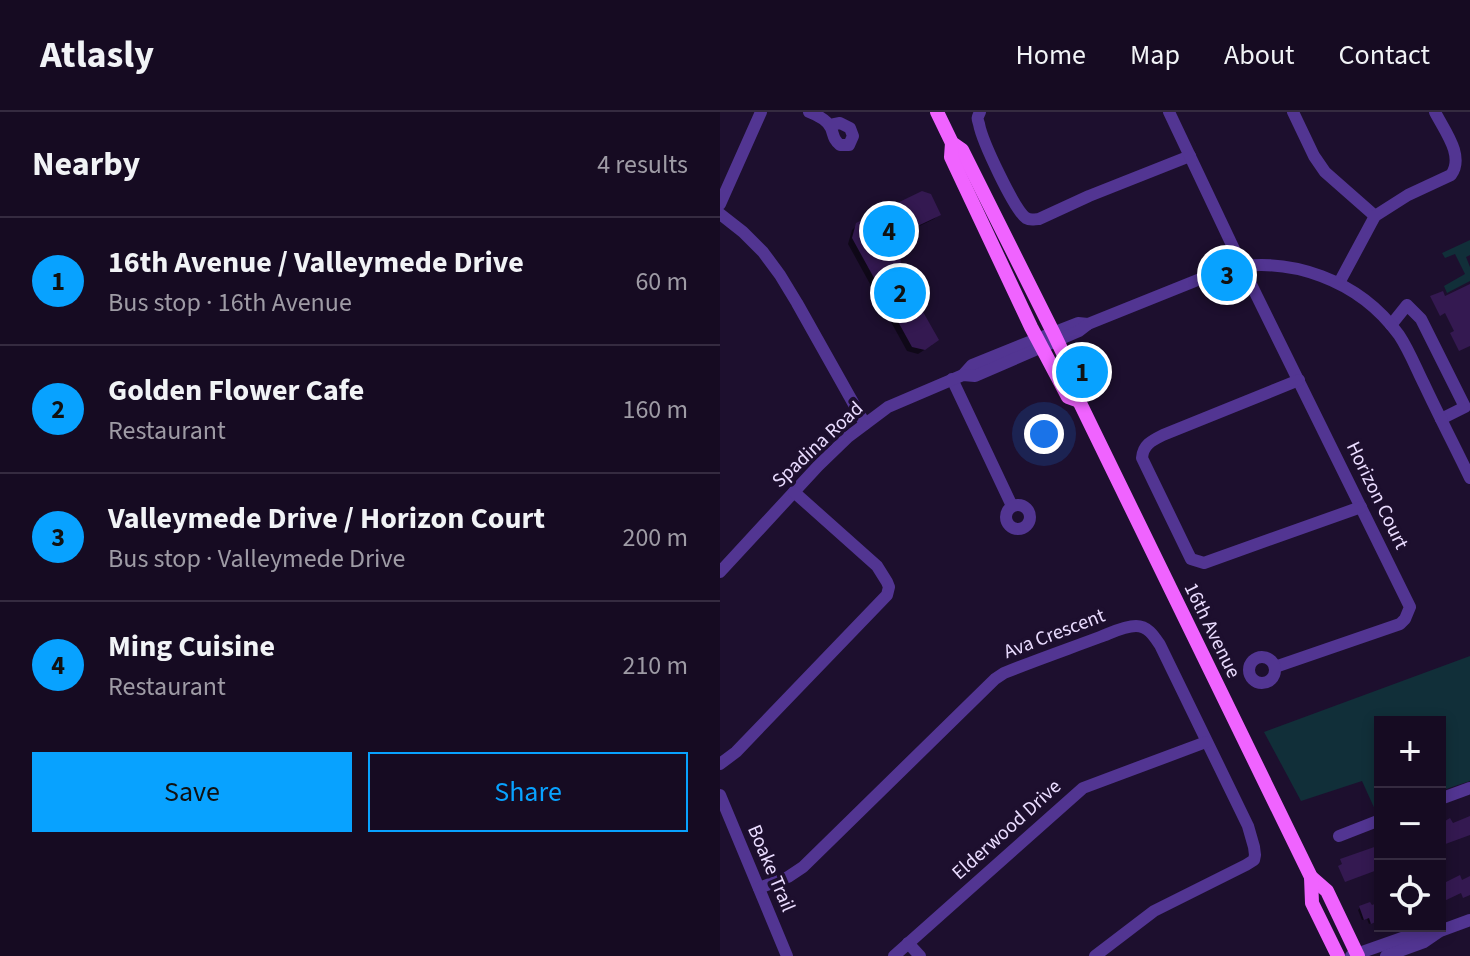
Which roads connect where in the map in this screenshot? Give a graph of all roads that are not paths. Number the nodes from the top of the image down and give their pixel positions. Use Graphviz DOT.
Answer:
graph roads {
  1 [pos="761,112"];
  2 [pos="809,112"];
  3 [pos="937,112"];
  4 [pos="980,112"];
  5 [pos="1169,112"];
  6 [pos="1293,112"];
  7 [pos="1435,112"];
  8 [pos="830,125"];
  9 [pos="952,143"];
  10 [pos="1190,156"];
  11 [pos="720,204"];
  12 [pos="720,214"];
  13 [pos="1375,216"];
  14 [pos="1242,266"];
  15 [pos="1339,283"];
  16 [pos="1391,325"];
  17 [pos="1055,336"];
  18 [pos="1039,343"];
  19 [pos="958,377"];
  20 [pos="1299,380"];
  21 [pos="1079,401"];
  22 [pos="1441,419"];
  23 [pos="865,424"];
  24 [pos="1465,452"];
  25 [pos="1470,478"];
  26 [pos="794,492"];
  27 [pos="1012,506"];
  28 [pos="1361,507"];
  29 [pos="720,572"];
  30 [pos="1275,667"];
  31 [pos="1206,742"];
  32 [pos="720,764"];
  33 [pos="1470,788"];
  34 [pos="720,795"];
  35 [pos="1446,797"];
  36 [pos="1374,822"];
  37 [pos="1339,836"];
  38 [pos="1311,877"];
  39 [pos="759,888"];
  40 [pos="1470,920"];
  41 [pos="1446,929"];
  42 [pos="1419,932"];
  43 [pos="1439,932"];
  44 [pos="908,943"];
  45 [pos="1355,955"];
  46 [pos="787,956"];
  47 [pos="894,956"];
  48 [pos="920,956"];
  49 [pos="1095,956"];
  50 [pos="1338,956"];
  51 [pos="1386,956"];
  1 -- 11 [label="street"];
  2 -- 8 [label="street"];
  3 -- 9 [label="main road, 16th Avenue"];
  4 -- 10 [label="street"];
  5 -- 10 [label="street, Horizon Court"];
  6 -- 13 [label="street"];
  7 -- 13 [label="street"];
  9 -- 17 [label="main road, 16th Avenue"];
  9 -- 18 [label="main road, 16th Avenue"];
  10 -- 14 [label="street, Horizon Court"];
  12 -- 23 [label="street"];
  13 -- 15 [label="street"];
  14 -- 15 [label="street, Spadina Road"];
  14 -- 17 [label="street, Spadina Road"];
  14 -- 20 [label="street, Horizon Court"];
  15 -- 16 [label="street, Spadina Road"];
  16 -- 22 [label="street, Spadina Road"];
  16 -- 22 [label="street"];
  17 -- 18 [label="street, Spadina Road"];
  17 -- 21 [label="main road, 16th Avenue"];
  18 -- 19 [label="street, Spadina Road"];
  18 -- 21 [label="main road, 16th Avenue"];
  19 -- 23 [label="street, Spadina Road"];
  19 -- 27 [label="street"];
  20 -- 28 [label="street, Horizon Court"];
  20 -- 28 [label="street"];
  21 -- 38 [label="main road, 16th Avenue"];
  22 -- 24 [label="street, Spadina Road"];
  23 -- 26 [label="street, Spadina Road"];
  24 -- 25 [label="street, Spadina Road"];
  26 -- 29 [label="street, Spadina Road"];
  26 -- 32 [label="street"];
  28 -- 30 [label="street, Horizon Court"];
  31 -- 39 [label="street, Ava Crescent"];
  31 -- 44 [label="street, Elderwood Drive"];
  31 -- 49 [label="street, Ava Crescent"];
  33 -- 35 [label="street"];
  34 -- 39 [label="street, Boake Trail"];
  36 -- 37 [label="street"];
  38 -- 45 [label="main road, 16th Avenue"];
  38 -- 50 [label="main road, 16th Avenue"];
  39 -- 46 [label="street, Boake Trail"];
  40 -- 41 [label="street"];
  42 -- 45 [label="street"];
  43 -- 51 [label="street"];
  44 -- 47 [label="street, Elderwood Drive"];
  44 -- 48 [label="street"];
}
